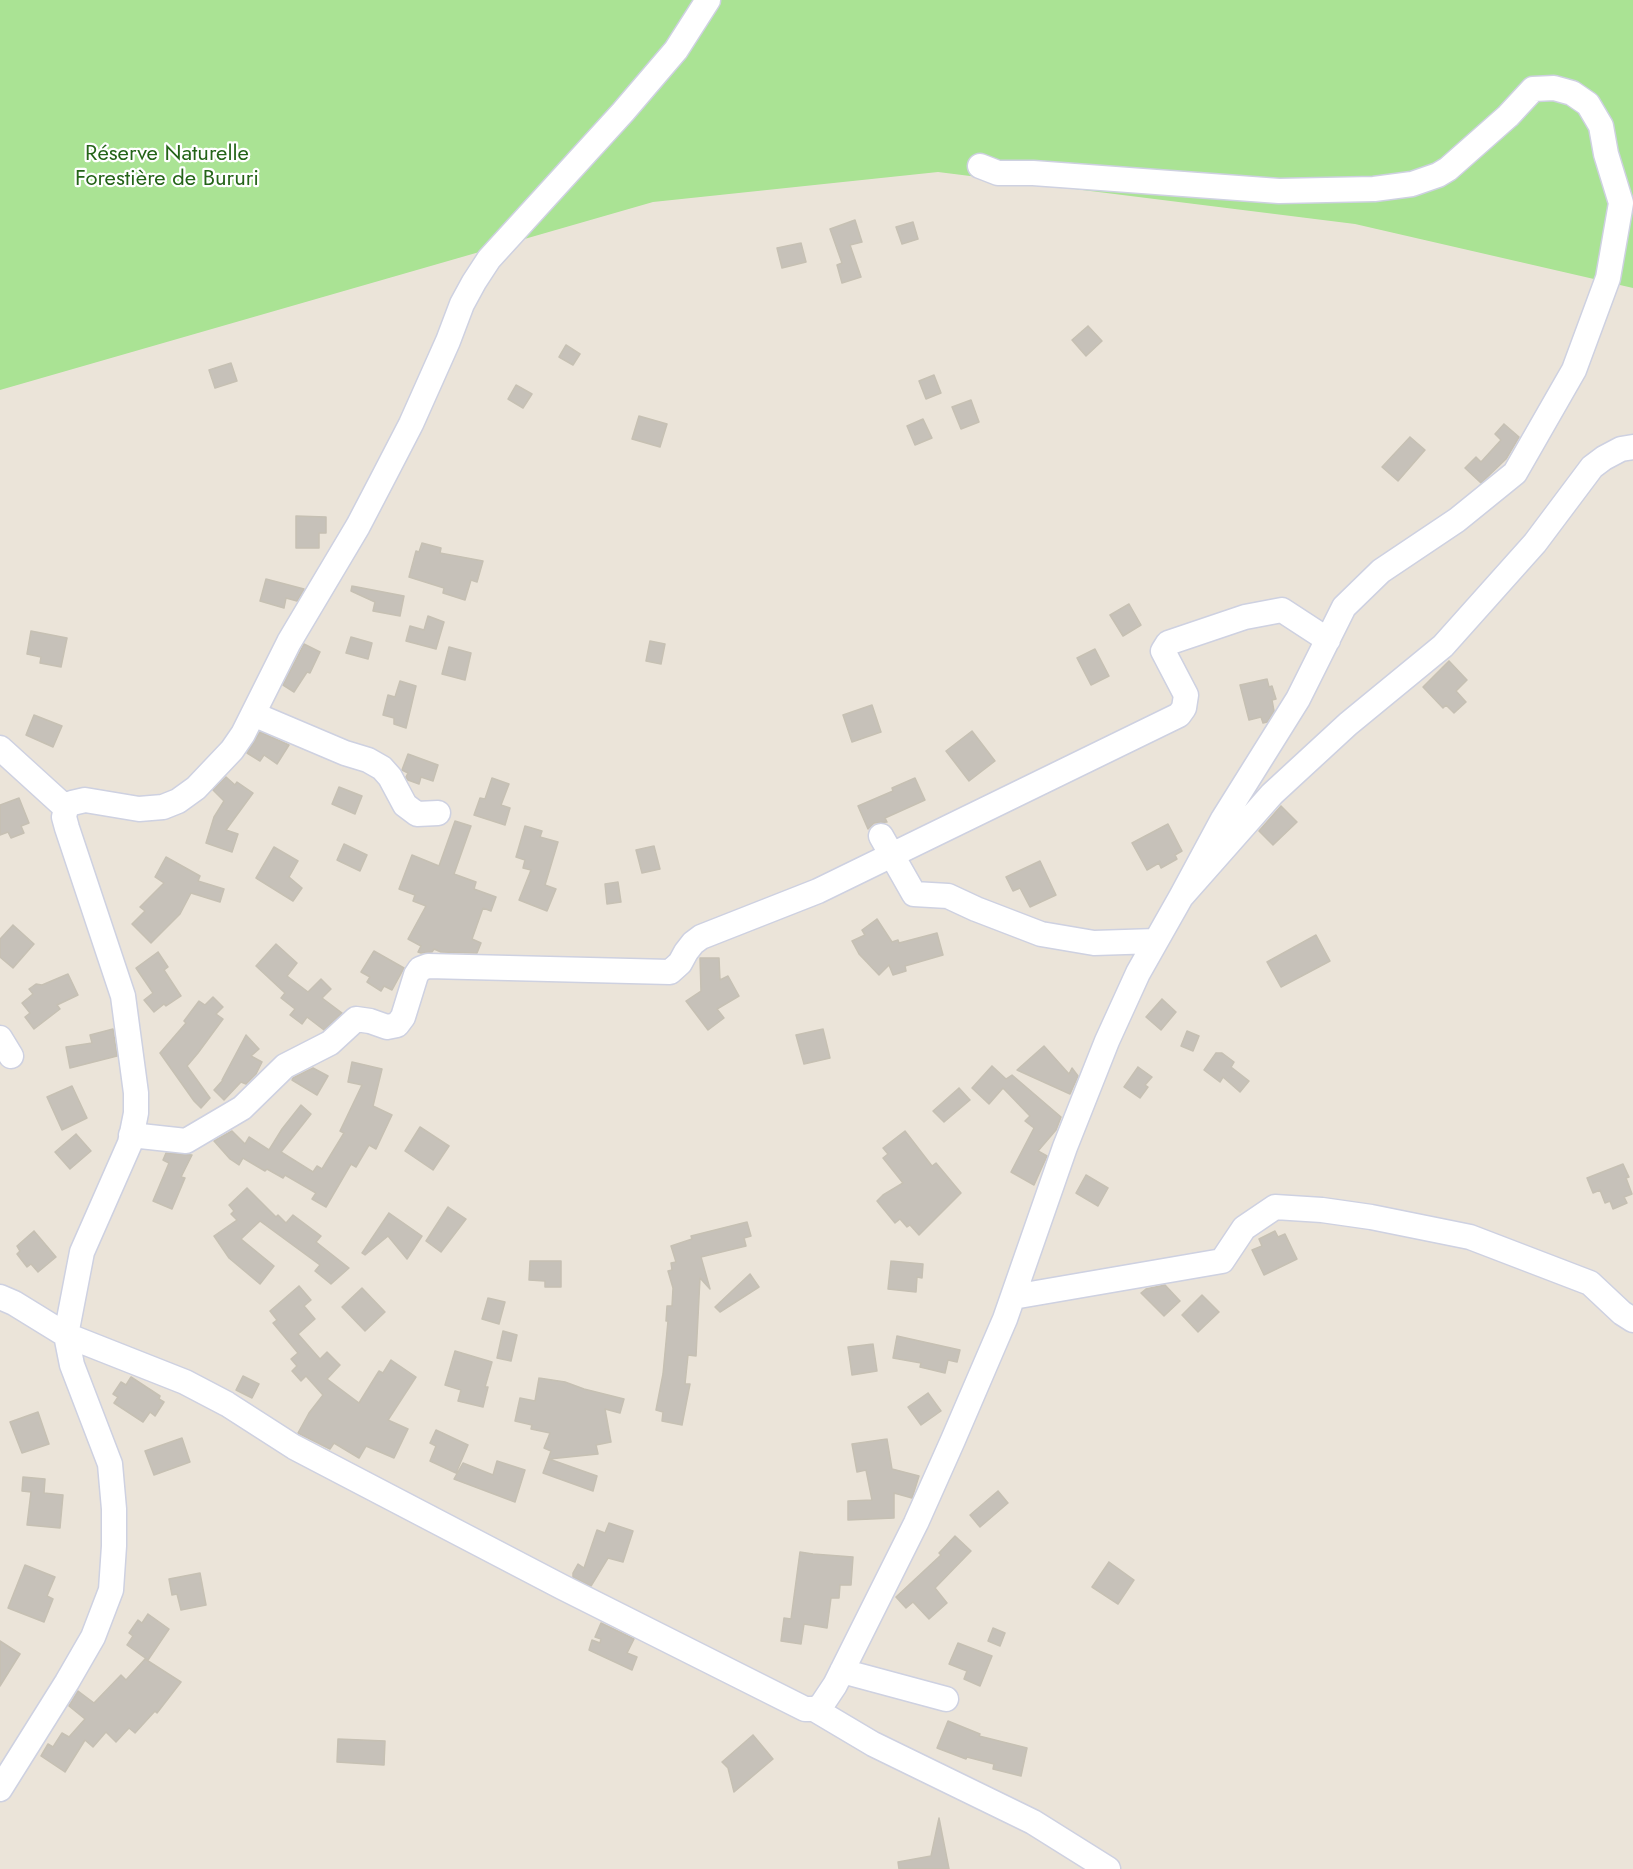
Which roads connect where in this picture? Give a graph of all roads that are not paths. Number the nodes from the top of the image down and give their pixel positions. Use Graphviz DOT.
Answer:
graph roads {
  1 [pos="708,0"];
  2 [pos="980,166"];
  3 [pos="1633,447"];
  4 [pos="1328,640"];
  5 [pos="253,714"];
  6 [pos="0,748"];
  7 [pos="66,808"];
  8 [pos="438,813"];
  9 [pos="886,846"];
  10 [pos="1180,897"];
  11 [pos="1156,942"];
  12 [pos="131,1136"];
  13 [pos="0,1297"];
  14 [pos="1013,1297"];
  15 [pos="1633,1320"];
  16 [pos="66,1335"];
  17 [pos="842,1671"];
  18 [pos="946,1699"];
  19 [pos="814,1710"];
  20 [pos="0,1789"];
  21 [pos="1108,1869"];
  1 -- 5 [label="street"];
  2 -- 4 [label="street"];
  3 -- 10 [label="street"];
  4 -- 9 [label="street"];
  4 -- 10 [label="street"];
  5 -- 7 [label="street"];
  5 -- 8 [label="street"];
  6 -- 7 [label="street"];
  7 -- 12 [label="street"];
  9 -- 11 [label="street"];
  9 -- 12 [label="street"];
  10 -- 11 [label="street"];
  11 -- 14 [label="street"];
  12 -- 16 [label="street"];
  13 -- 16 [label="street"];
  14 -- 15 [label="street"];
  14 -- 17 [label="street"];
  16 -- 19 [label="street"];
  16 -- 20 [label="street"];
  17 -- 18 [label="street"];
  17 -- 19 [label="street"];
  19 -- 21 [label="street"];
}
